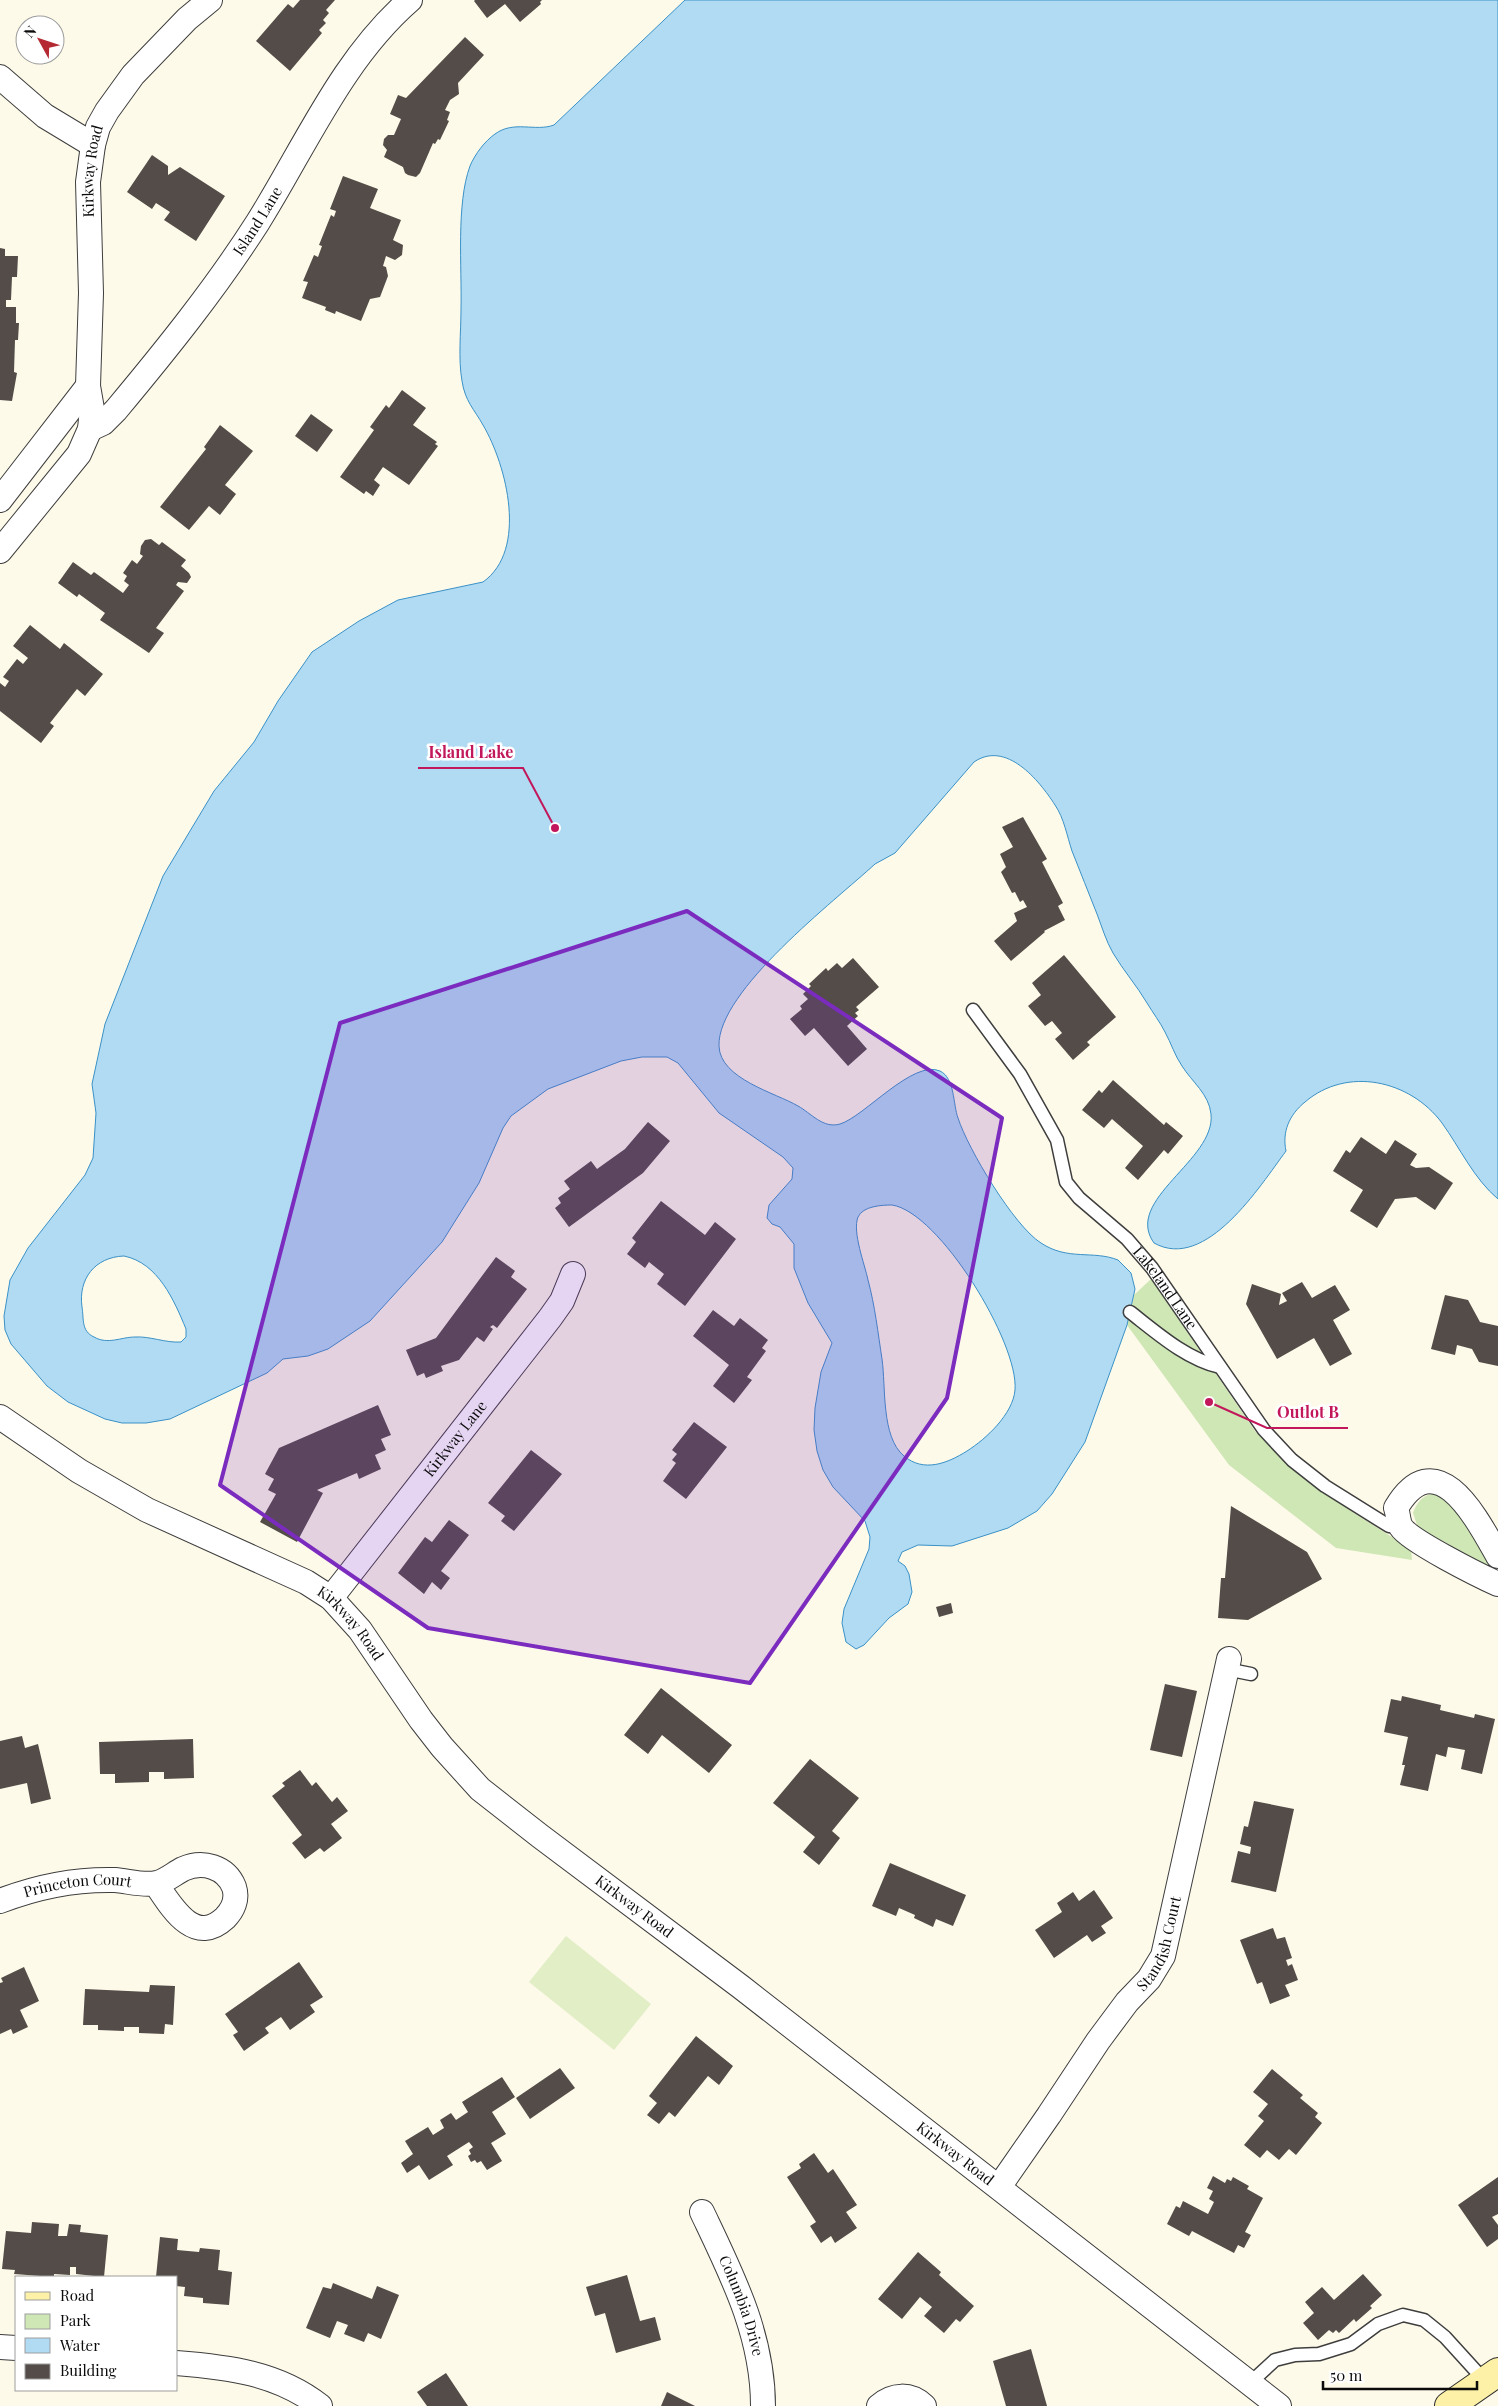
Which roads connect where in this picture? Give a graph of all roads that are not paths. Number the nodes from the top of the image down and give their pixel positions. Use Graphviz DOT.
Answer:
graph roads {
  1 [pos="210,0"];
  2 [pos="410,0"];
  3 [pos="0,78"];
  4 [pos="93,145"];
  5 [pos="88,386"];
  6 [pos="90,429"];
  7 [pos="0,500"];
  8 [pos="0,551"];
  9 [pos="973,1010"];
  10 [pos="573,1274"];
  11 [pos="1130,1312"];
  12 [pos="1220,1367"];
  13 [pos="0,1416"];
  14 [pos="1401,1527"];
  15 [pos="1498,1556"];
  16 [pos="1498,1584"];
  17 [pos="331,1598"];
  18 [pos="1227,1664"];
  19 [pos="1251,1674"];
  20 [pos="156,1884"];
  21 [pos="0,1901"];
  22 [pos="998,2186"];
  23 [pos="702,2212"];
  24 [pos="0,2347"];
  25 [pos="15,2348"];
  26 [pos="178,2362"];
  27 [pos="1491,2376"];
  28 [pos="1250,2383"];
  29 [pos="320,2406"];
  30 [pos="763,2406"];
  31 [pos="879,2406"];
  32 [pos="924,2406"];
  33 [pos="1279,2406"];
  34 [pos="1449,2406"];
  1 -- 4 [label="street, Kirkway Road"];
  2 -- 6 [label="street, Island Lane"];
  3 -- 4 [label="street"];
  4 -- 5 [label="street, Kirkway Road"];
  5 -- 6 [label="street, Kirkway Road"];
  5 -- 7 [label="street"];
  6 -- 8 [label="street, Kirkway Road"];
  9 -- 12 [label="lane, Lakeland Lane"];
  10 -- 17 [label="street, Kirkway Lane"];
  11 -- 12 [label="lane"];
  12 -- 14 [label="lane, Lakeland Lane"];
  13 -- 17 [label="street, Kirkway Road"];
  14 -- 15 [label="street"];
  14 -- 16 [label="street, Lakeland Lane"];
  17 -- 22 [label="street, Kirkway Road"];
  18 -- 19 [label="lane"];
  18 -- 22 [label="street, Standish Court"];
  20 -- 21 [label="street, Princeton Court"];
  22 -- 28 [label="street, Kirkway Road"];
  23 -- 30 [label="street, Columbia Drive"];
  24 -- 25 [label="street"];
  26 -- 29 [label="street"];
  27 -- 28 [label="lane"];
  27 -- 34 [label="main road"];
  28 -- 33 [label="street, Kirkway Road"];
  31 -- 32 [label="street"];
}
